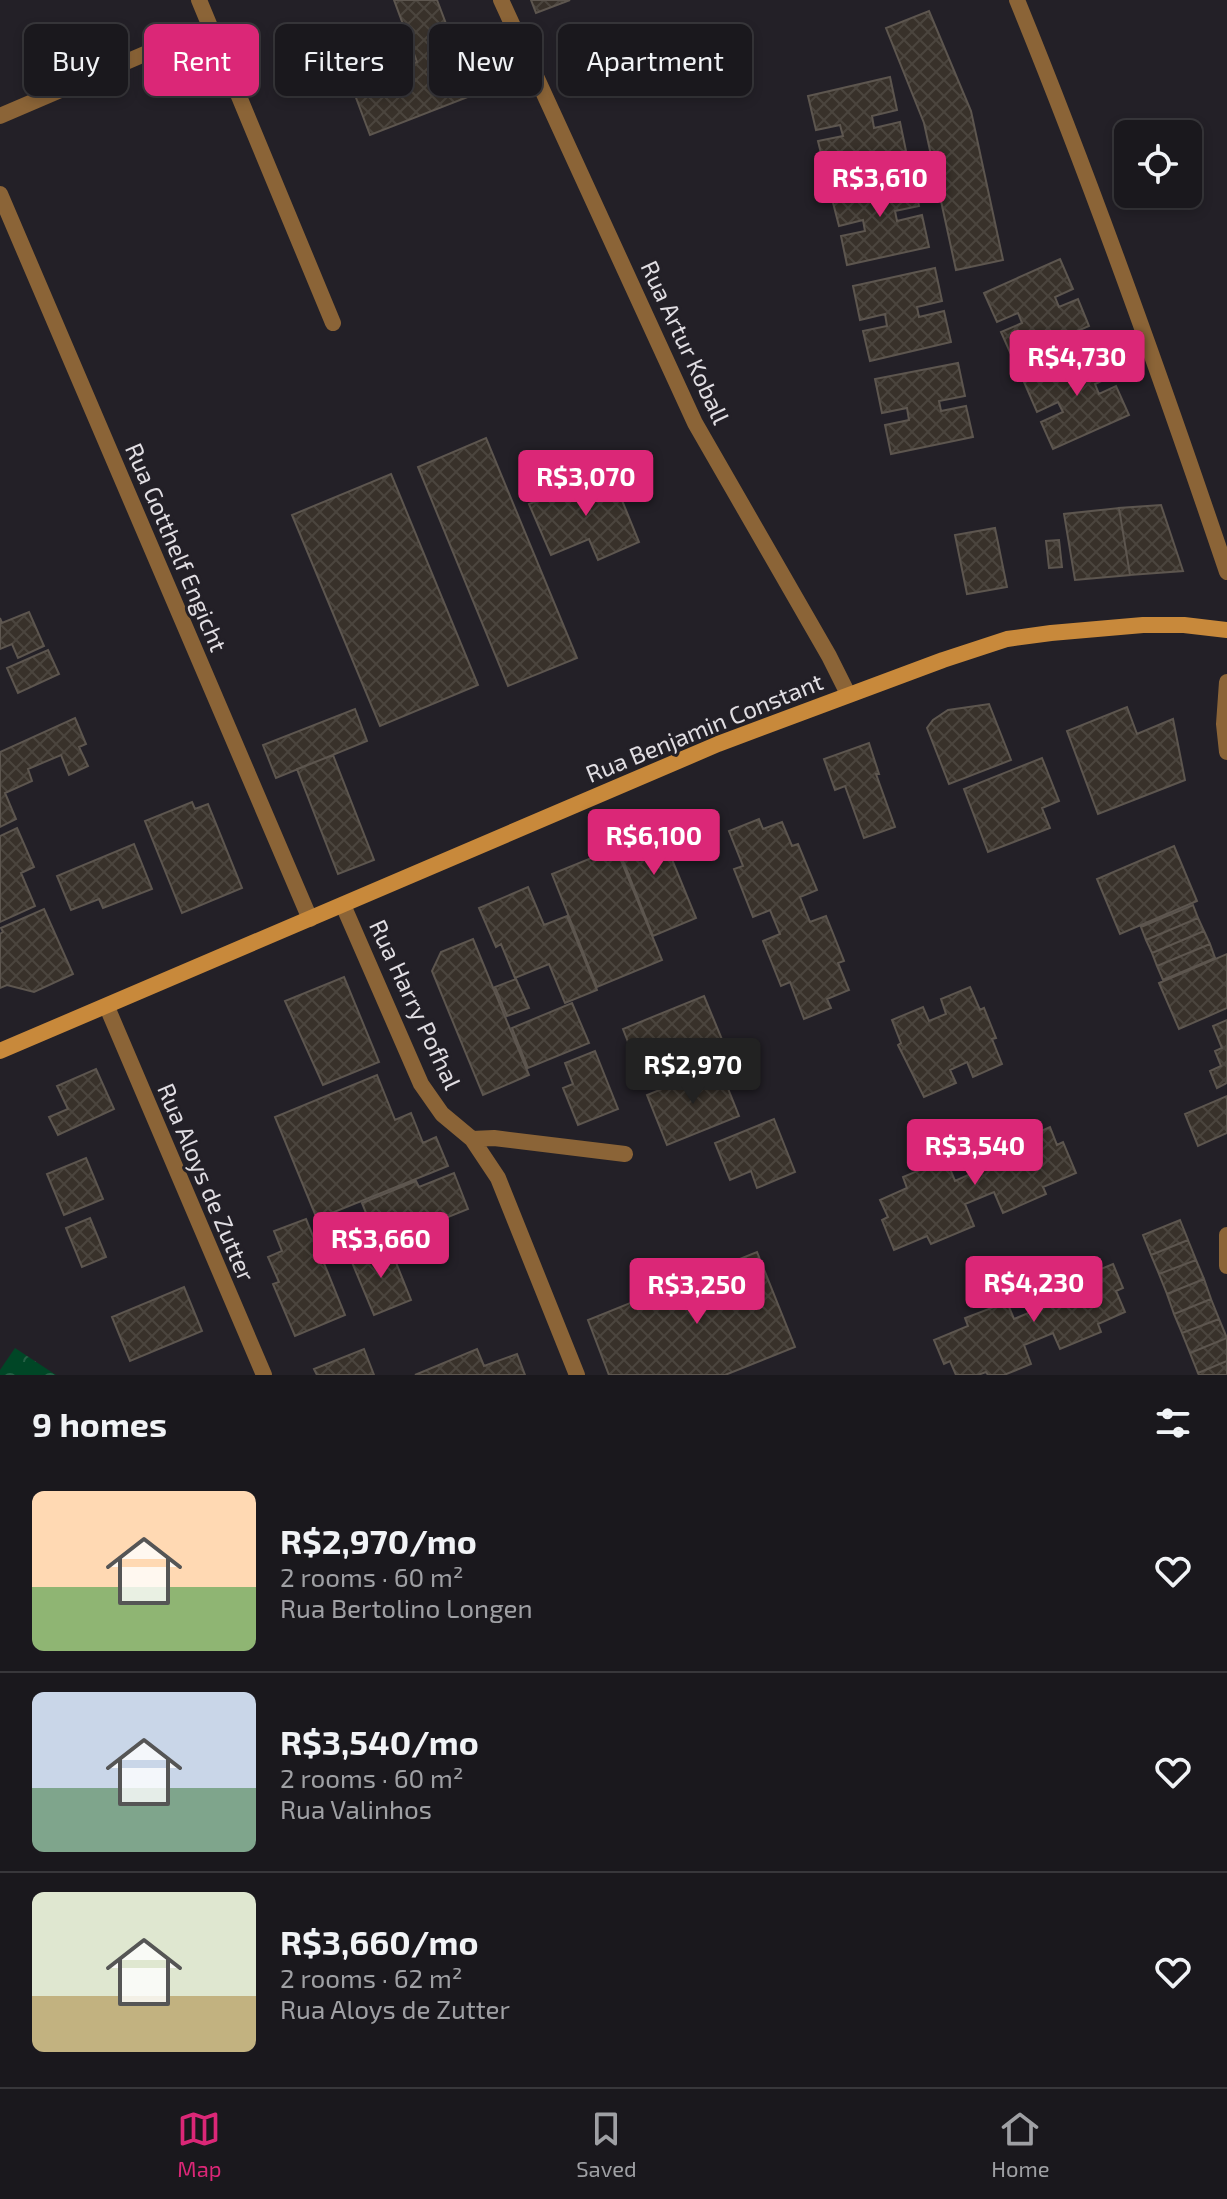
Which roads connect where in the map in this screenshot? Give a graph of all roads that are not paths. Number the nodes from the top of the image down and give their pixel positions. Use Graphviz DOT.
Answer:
graph roads {
  1 [pos="199,0"];
  2 [pos="501,0"];
  3 [pos="1017,0"];
  4 [pos="209,24"];
  5 [pos="144,54"];
  6 [pos="239,96"];
  7 [pos="0,116"];
  8 [pos="0,194"];
  9 [pos="333,323"];
  10 [pos="1227,572"];
  11 [pos="1227,630"];
  12 [pos="1227,682"];
  13 [pos="848,694"];
  14 [pos="1227,752"];
  15 [pos="343,905"];
  16 [pos="310,919"];
  17 [pos="107,1007"];
  18 [pos="2,1046"];
  19 [pos="472,1139"];
  20 [pos="625,1154"];
  21 [pos="1227,1235"];
  22 [pos="1227,1266"];
  23 [pos="264,1375"];
  24 [pos="577,1375"];
  1 -- 4 [label="street"];
  2 -- 13 [label="street, Rua Artur Koball"];
  3 -- 10 [label="street"];
  5 -- 7 [label="street"];
  6 -- 9 [label="street"];
  8 -- 16 [label="street, Rua Gotthelf Engicht"];
  11 -- 13 [label="main road, Rua Benjamin Constant"];
  12 -- 14 [label="street"];
  13 -- 15 [label="main road, Rua Benjamin Constant"];
  15 -- 16 [label="main road, Rua Benjamin Constant"];
  15 -- 19 [label="street, Rua Harry Pofhal"];
  16 -- 17 [label="main road, Rua Benjamin Constant"];
  17 -- 18 [label="main road, Rua Benjamin Constant"];
  17 -- 23 [label="street, Rua Aloys de Zutter"];
  19 -- 20 [label="street"];
  19 -- 24 [label="street, Rua Harry Pofhal"];
  21 -- 22 [label="street"];
}
